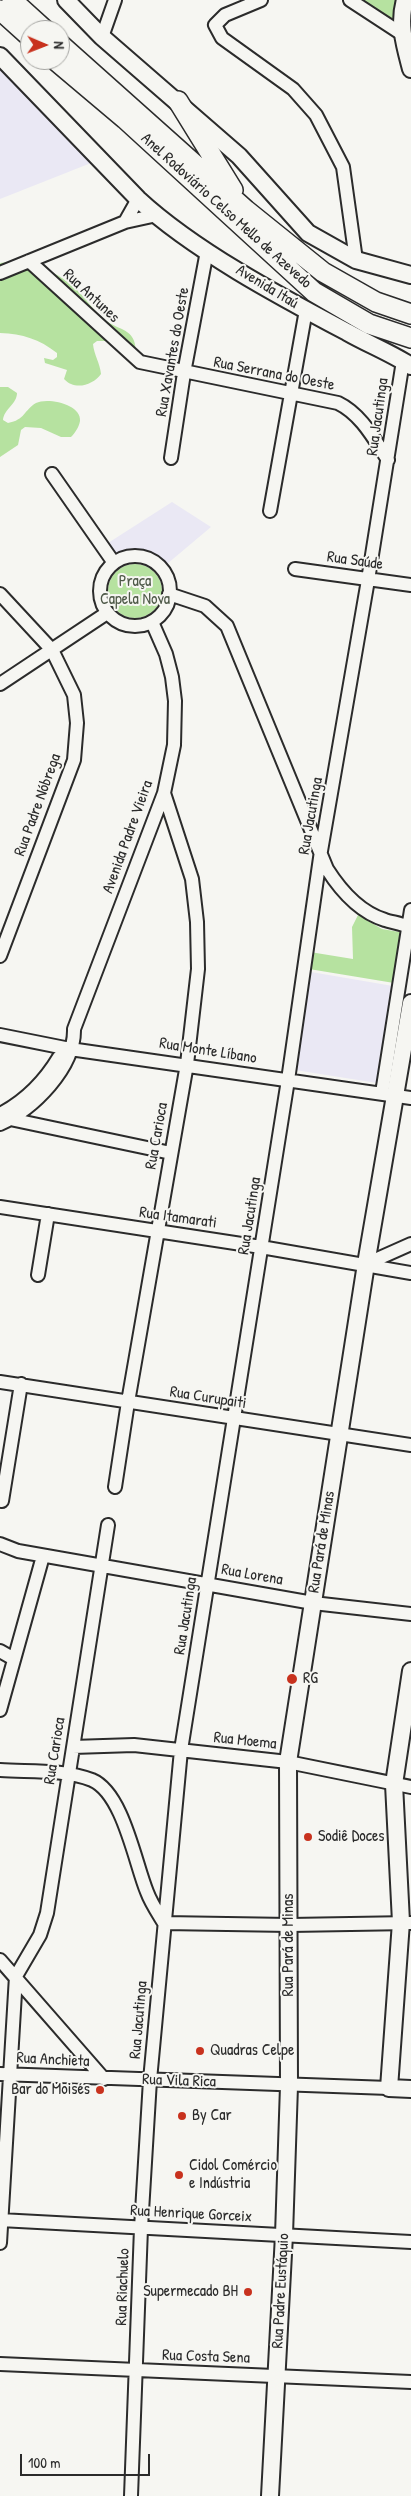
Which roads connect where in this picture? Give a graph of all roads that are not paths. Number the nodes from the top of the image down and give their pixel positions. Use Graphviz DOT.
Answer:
graph roads {
  1 [pos="12,0"];
  2 [pos="66,0"];
  3 [pos="115,0"];
  4 [pos="262,0"];
  5 [pos="350,0"];
  6 [pos="405,0"];
  7 [pos="0,10"];
  8 [pos="34,20"];
  9 [pos="20,28"];
  10 [pos="402,34"];
  11 [pos="102,37"];
  12 [pos="70,53"];
  13 [pos="0,56"];
  14 [pos="411,69"];
  15 [pos="67,70"];
  16 [pos="178,102"];
  17 [pos="138,199"];
  18 [pos="246,210"];
  19 [pos="157,215"];
  20 [pos="125,222"];
  21 [pos="208,251"];
  22 [pos="356,260"];
  23 [pos="29,261"];
  24 [pos="0,273"];
  25 [pos="411,275"];
  26 [pos="306,310"];
  27 [pos="411,314"];
  28 [pos="411,338"];
  29 [pos="130,355"];
  30 [pos="407,364"];
  31 [pos="184,373"];
  32 [pos="292,395"];
  33 [pos="171,458"];
  34 [pos="388,460"];
  35 [pos="52,474"];
  36 [pos="270,511"];
  37 [pos="114,563"];
  38 [pos="295,569"];
  39 [pos="368,580"];
  40 [pos="411,584"];
  41 [pos="0,594"];
  42 [pos="170,594"];
  43 [pos="107,613"];
  44 [pos="152,622"];
  45 [pos="52,650"];
  46 [pos="0,684"];
  47 [pos="164,793"];
  48 [pos="321,851"];
  49 [pos="411,910"];
  50 [pos="410,928"];
  51 [pos="0,956"];
  52 [pos="411,1003"];
  53 [pos="0,1035"];
  54 [pos="66,1048"];
  55 [pos="187,1064"];
  56 [pos="288,1080"];
  57 [pos="396,1095"];
  58 [pos="3,1119"];
  59 [pos="170,1153"];
  60 [pos="0,1207"];
  61 [pos="48,1214"];
  62 [pos="157,1232"];
  63 [pos="411,1244"];
  64 [pos="261,1247"];
  65 [pos="366,1264"];
  66 [pos="411,1273"];
  67 [pos="38,1275"];
  68 [pos="0,1382"];
  69 [pos="21,1384"];
  70 [pos="128,1402"];
  71 [pos="233,1419"];
  72 [pos="338,1435"];
  73 [pos="411,1445"];
  74 [pos="116,1487"];
  75 [pos="2,1501"];
  76 [pos="108,1525"];
  77 [pos="0,1544"];
  78 [pos="43,1556"];
  79 [pos="101,1567"];
  80 [pos="207,1584"];
  81 [pos="313,1602"];
  82 [pos="411,1614"];
  83 [pos="0,1651"];
  84 [pos="14,1659"];
  85 [pos="411,1671"];
  86 [pos="0,1710"];
  87 [pos="73,1747"];
  88 [pos="181,1750"];
  89 [pos="288,1762"];
  90 [pos="0,1770"];
  91 [pos="68,1774"];
  92 [pos="394,1784"];
  93 [pos="411,1787"];
  94 [pos="167,1891"];
  95 [pos="147,1893"];
  96 [pos="406,1922"];
  97 [pos="164,1923"];
  98 [pos="290,1925"];
  99 [pos="0,1960"];
  100 [pos="16,1976"];
  101 [pos="4,2074"];
  102 [pos="104,2079"];
  103 [pos="150,2080"];
  104 [pos="289,2086"];
  105 [pos="389,2088"];
  106 [pos="411,2089"];
  107 [pos="0,2220"];
  108 [pos="141,2228"];
  109 [pos="284,2235"];
  110 [pos="411,2242"];
  111 [pos="0,2243"];
  112 [pos="0,2364"];
  113 [pos="136,2371"];
  114 [pos="276,2376"];
  115 [pos="411,2382"];
  116 [pos="131,2496"];
  117 [pos="270,2496"];
  1 -- 8 [label="highway"];
  2 -- 11 [label="main road"];
  3 -- 11 [label="street"];
  4 -- 22 [label="street"];
  5 -- 10 [label="street"];
  6 -- 10 [label="main road"];
  7 -- 9 [label="highway"];
  10 -- 14 [label="main road"];
  11 -- 16 [label="main road"];
  12 -- 18 [label="highway, Anel Rodoviário Celso Mello de Azevedo"];
  13 -- 17 [label="main road"];
  15 -- 28 [label="highway, Anel Rodoviário Celso Mello de Azevedo"];
  16 -- 18 [label="highway"];
  16 -- 22 [label="main road"];
  17 -- 19 [label="main road"];
  17 -- 20 [label="street"];
  18 -- 27 [label="highway, Anel Rodoviário Celso Mello de Azevedo"];
  19 -- 20 [label="street"];
  19 -- 21 [label="main road, Avenida Itaú"];
  20 -- 23 [label="street"];
  21 -- 26 [label="main road, Avenida Itaú"];
  21 -- 31 [label="street, Rua Xavantes do Oeste"];
  22 -- 25 [label="main road"];
  23 -- 24 [label="street"];
  23 -- 29 [label="street, Rua Antunes"];
  26 -- 30 [label="main road, Avenida Itaú"];
  26 -- 32 [label="street"];
  29 -- 31 [label="street, Rua Serrana do Oeste"];
  30 -- 34 [label="street, Rua Jacutinga"];
  31 -- 32 [label="street, Rua Serrana do Oeste"];
  31 -- 33 [label="street, Rua Xavantes do Oeste"];
  32 -- 34 [label="street, Rua Serrana do Oeste"];
  32 -- 36 [label="street"];
  34 -- 39 [label="street, Rua Jacutinga"];
  35 -- 37 [label="street"];
  37 -- 42 [label="street"];
  37 -- 43 [label="street"];
  38 -- 39 [label="street, Rua Saúde"];
  39 -- 40 [label="street, Rua Saúde"];
  39 -- 48 [label="street, Rua Jacutinga"];
  41 -- 45 [label="street, Rua Padre Nóbrega"];
  42 -- 44 [label="street"];
  42 -- 48 [label="street"];
  43 -- 44 [label="street"];
  43 -- 45 [label="street"];
  44 -- 47 [label="street, Avenida Padre Vieira"];
  45 -- 46 [label="street"];
  45 -- 51 [label="street, Rua Padre Nóbrega"];
  47 -- 54 [label="street, Avenida Padre Vieira"];
  47 -- 55 [label="street, Rua Carioca"];
  48 -- 50 [label="street"];
  48 -- 56 [label="street, Rua Jacutinga"];
  49 -- 50 [label="street, Rua Pará de Minas"];
  50 -- 57 [label="street, Rua Pará de Minas"];
  52 -- 57 [label="main road, Rua Pará de Minas"];
  53 -- 54 [label="street, Rua Monte Líbano"];
  54 -- 55 [label="street, Rua Monte Líbano"];
  54 -- 58 [label="street, Avenida Padre Vieira"];
  55 -- 56 [label="street, Rua Monte Líbano"];
  55 -- 59 [label="street, Rua Carioca"];
  56 -- 57 [label="street, Rua Monte Líbano"];
  56 -- 64 [label="street, Rua Jacutinga"];
  57 -- 65 [label="main road, Rua Pará de Minas"];
  58 -- 59 [label="street"];
  59 -- 62 [label="street, Rua Carioca"];
  60 -- 61 [label="street, Rua Itamarati"];
  61 -- 62 [label="street, Rua Itamarati"];
  61 -- 67 [label="street"];
  62 -- 64 [label="street, Rua Itamarati"];
  62 -- 70 [label="street, Rua Carioca"];
  63 -- 65 [label="street"];
  64 -- 65 [label="street, Rua Itamarati"];
  64 -- 71 [label="street, Rua Jacutinga"];
  65 -- 66 [label="street, Rua Itamarati"];
  65 -- 72 [label="main road, Rua Pará de Minas"];
  68 -- 69 [label="street, Rua Curupaiti"];
  69 -- 70 [label="street, Rua Curupaiti"];
  69 -- 75 [label="street"];
  70 -- 71 [label="street, Rua Curupaiti"];
  70 -- 74 [label="street, Rua Carioca"];
  71 -- 72 [label="street, Rua Curupaiti"];
  71 -- 80 [label="street, Rua Jacutinga"];
  72 -- 73 [label="street, Rua Curupaiti"];
  72 -- 81 [label="main road, Rua Pará de Minas"];
  76 -- 79 [label="street, Rua Carioca"];
  77 -- 78 [label="street, Rua Lorena"];
  78 -- 79 [label="street, Rua Lorena"];
  78 -- 84 [label="street"];
  79 -- 80 [label="street, Rua Lorena"];
  79 -- 87 [label="street, Rua Carioca"];
  80 -- 81 [label="street, Rua Lorena"];
  80 -- 88 [label="street, Rua Jacutinga"];
  81 -- 82 [label="street, Rua Lorena"];
  81 -- 89 [label="main road, Rua Pará de Minas"];
  83 -- 84 [label="street"];
  84 -- 86 [label="street"];
  85 -- 92 [label="main road"];
  87 -- 88 [label="street, Rua Moema"];
  87 -- 91 [label="street, Rua Carioca"];
  88 -- 89 [label="street, Rua Moema"];
  88 -- 94 [label="street, Rua Jacutinga"];
  89 -- 92 [label="street, Rua Moema"];
  89 -- 98 [label="main road, Rua Pará de Minas"];
  90 -- 91 [label="street"];
  91 -- 95 [label="street"];
  91 -- 100 [label="street, Rua Carioca"];
  92 -- 93 [label="street, Rua Moema"];
  92 -- 96 [label="main road"];
  94 -- 95 [label="street"];
  94 -- 97 [label="street, Rua Jacutinga"];
  95 -- 97 [label="street"];
  96 -- 98 [label="street"];
  96 -- 105 [label="main road"];
  97 -- 98 [label="street"];
  97 -- 103 [label="street, Rua Jacutinga"];
  98 -- 104 [label="main road, Rua Pará de Minas"];
  99 -- 100 [label="street"];
  100 -- 101 [label="street"];
  100 -- 102 [label="street"];
  101 -- 102 [label="street, Rua Anchieta"];
  101 -- 107 [label="street"];
  102 -- 103 [label="street, Rua Vila Rica"];
  103 -- 104 [label="street, Rua Vila Rica"];
  103 -- 108 [label="street, Rua Riachuelo"];
  104 -- 105 [label="street, Rua Vila Rica"];
  104 -- 109 [label="main road, Rua Padre Eustáquio"];
  105 -- 106 [label="main road, Rua Vila Rica"];
  107 -- 108 [label="street, Rua Henrique Gorceix"];
  107 -- 111 [label="street"];
  108 -- 109 [label="street, Rua Henrique Gorceix"];
  108 -- 113 [label="street, Rua Riachuelo"];
  109 -- 110 [label="street, Rua Henrique Gorceix"];
  109 -- 114 [label="main road, Rua Padre Eustáquio"];
  112 -- 113 [label="street, Rua Costa Sena"];
  113 -- 114 [label="street, Rua Costa Sena"];
  113 -- 116 [label="street, Rua Riachuelo"];
  114 -- 115 [label="street, Rua Costa Sena"];
  114 -- 117 [label="main road, Rua Padre Eustáquio"];
}
